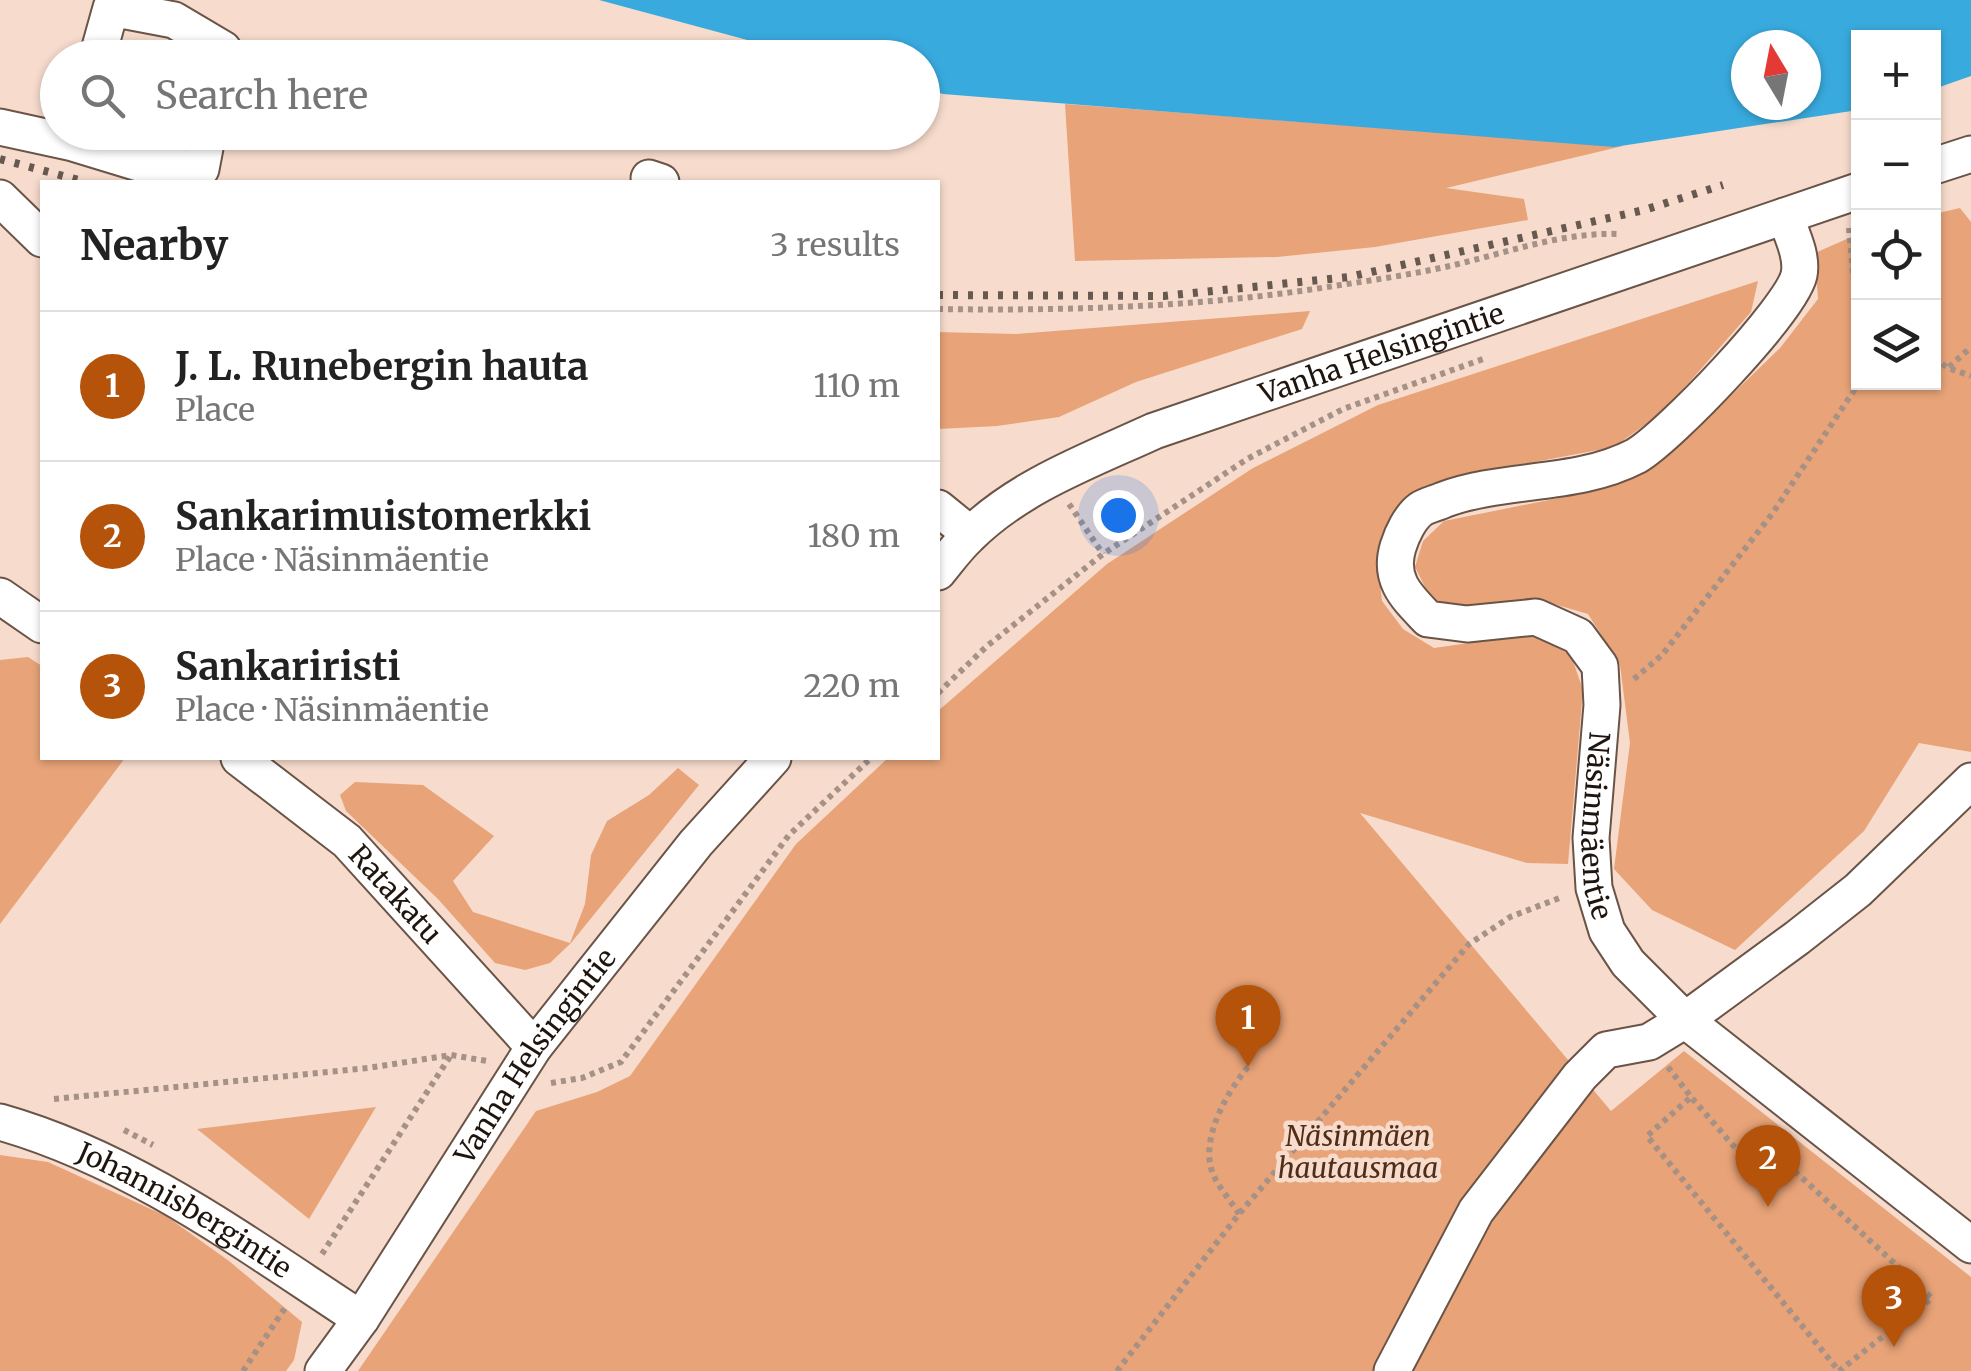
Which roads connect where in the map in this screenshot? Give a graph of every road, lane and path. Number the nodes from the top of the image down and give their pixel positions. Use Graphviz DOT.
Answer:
graph roads {
  1 [pos="102,40"];
  2 [pos="208,40"];
  3 [pos="0,127"];
  4 [pos="40,133"];
  5 [pos="105,150"];
  6 [pos="205,150"];
  7 [pos="1971,154"];
  8 [pos="1941,164"];
  9 [pos="1851,193"];
  10 [pos="0,198"];
  11 [pos="1785,216"];
  12 [pos="1849,227"];
  13 [pos="1631,235"];
  14 [pos="40,236"];
  15 [pos="1851,250"];
  16 [pos="940,309"];
  17 [pos="1971,347"];
  18 [pos="1492,356"];
  19 [pos="1941,363"];
  20 [pos="1948,368"];
  21 [pos="1971,376"];
  22 [pos="1854,390"];
  23 [pos="1051,479"];
  24 [pos="940,510"];
  25 [pos="970,534"];
  26 [pos="1103,554"];
  27 [pos="940,570"];
  28 [pos="0,596"];
  29 [pos="40,623"];
  30 [pos="940,692"];
  31 [pos="1602,705"];
  32 [pos="242,760"];
  33 [pos="770,760"];
  34 [pos="868,760"];
  35 [pos="1971,781"];
  36 [pos="1594,888"];
  37 [pos="1686,1020"];
  38 [pos="1649,1042"];
  39 [pos="451,1056"];
  40 [pos="526,1059"];
  41 [pos="1248,1067"];
  42 [pos="1691,1097"];
  43 [pos="54,1099"];
  44 [pos="0,1122"];
  45 [pos="1239,1214"];
  46 [pos="1971,1245"];
  47 [pos="303,1282"];
  48 [pos="361,1319"];
  49 [pos="243,1371"];
  50 [pos="323,1371"];
  51 [pos="1117,1371"];
  52 [pos="1392,1371"];
  1 -- 2 [label="street"];
  3 -- 4 [label="street"];
  5 -- 6 [label="street"];
  7 -- 8 [label="street"];
  9 -- 11 [label="street, Vanha Helsingintie"];
  10 -- 14 [label="street"];
  11 -- 23 [label="street, Vanha Helsingintie"];
  11 -- 31 [label="street, Näsinmäentie"];
  12 -- 15 [label="path"];
  13 -- 16 [label="path"];
  17 -- 20 [label="path"];
  18 -- 26 [label="path"];
  19 -- 20 [label="path"];
  20 -- 21 [label="path"];
  22 -- 31 [label="path"];
  23 -- 25 [label="street, Vanha Helsingintie"];
  23 -- 26 [label="path"];
  24 -- 25 [label="street"];
  25 -- 27 [label="street, Vanha Helsingintie"];
  26 -- 30 [label="path"];
  28 -- 29 [label="street"];
  31 -- 36 [label="street, Näsinmäentie"];
  32 -- 40 [label="street, Ratakatu"];
  33 -- 40 [label="street, Vanha Helsingintie"];
  34 -- 40 [label="path"];
  35 -- 37 [label="street"];
  36 -- 37 [label="street, Näsinmäentie"];
  36 -- 45 [label="path"];
  37 -- 38 [label="street"];
  37 -- 46 [label="street, Näsinmäentie"];
  38 -- 42 [label="path"];
  38 -- 52 [label="street"];
  39 -- 40 [label="path"];
  39 -- 43 [label="path"];
  39 -- 47 [label="path"];
  40 -- 48 [label="street, Vanha Helsingintie"];
  41 -- 45 [label="path"];
  42 -- 42 [label="path"];
  44 -- 47 [label="street, Johannisbergintie"];
  45 -- 51 [label="path"];
  47 -- 48 [label="street, Johannisbergintie"];
  47 -- 49 [label="path"];
  48 -- 50 [label="street, Vanha Helsingintie"];
}
